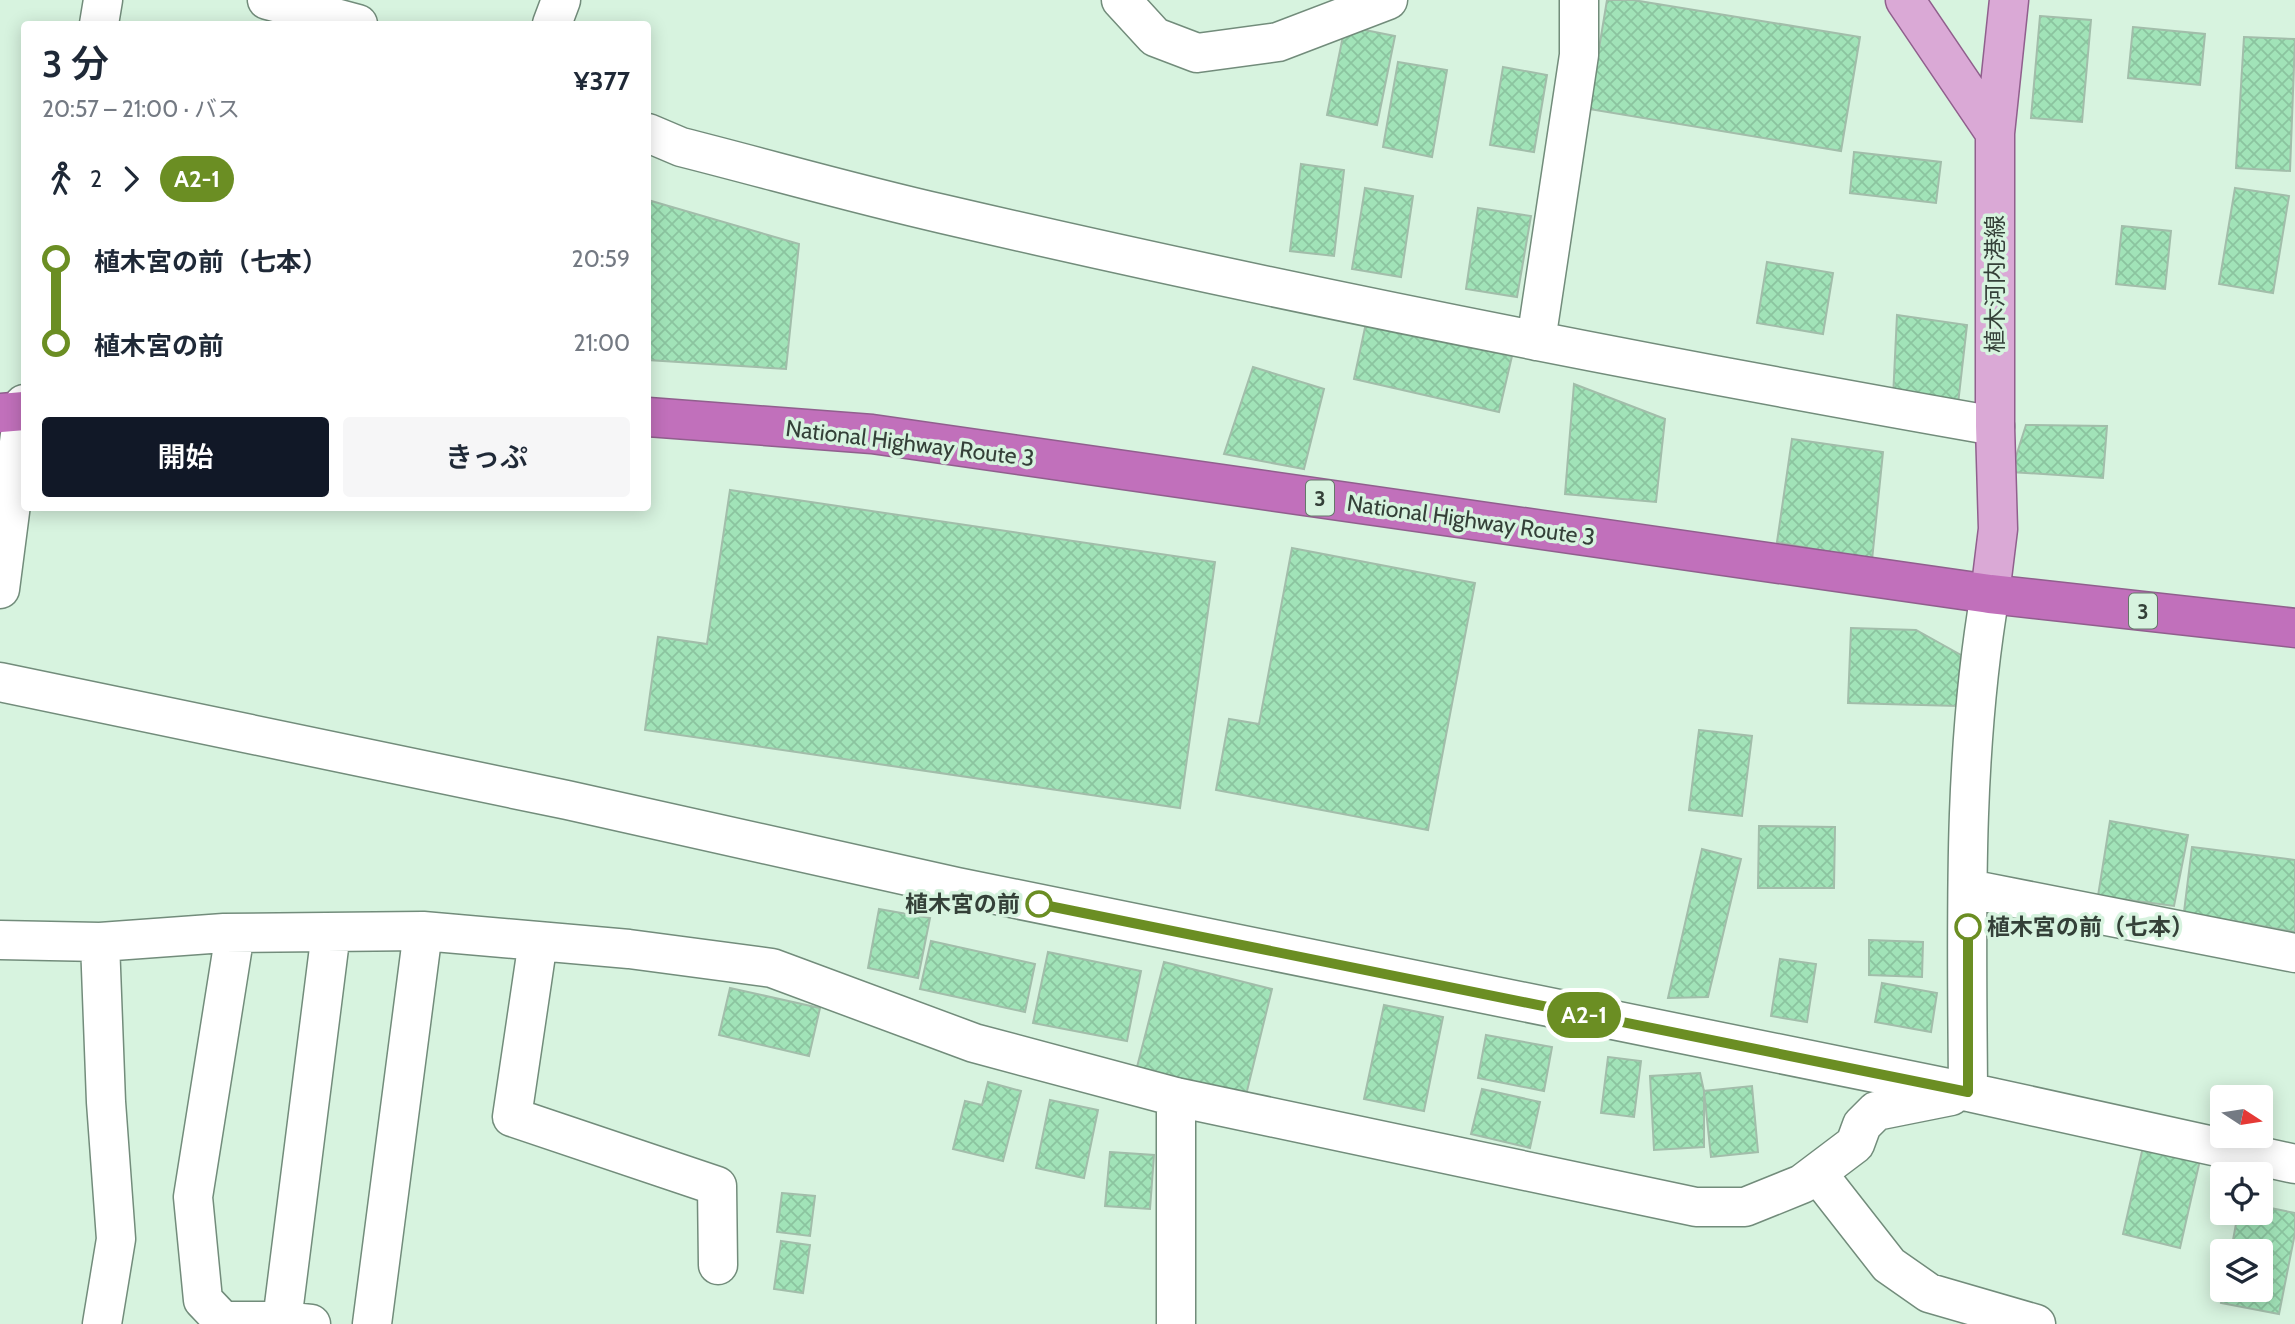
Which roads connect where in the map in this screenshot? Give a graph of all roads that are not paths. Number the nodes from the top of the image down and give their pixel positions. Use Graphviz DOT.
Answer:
graph roads {
  1 [pos="103,0"];
  2 [pos="267,0"];
  3 [pos="561,0"];
  4 [pos="1121,0"];
  5 [pos="1388,0"];
  6 [pos="1579,0"];
  7 [pos="1905,0"];
  8 [pos="2009,0"];
  9 [pos="100,21"];
  10 [pos="347,21"];
  11 [pos="553,21"];
  12 [pos="1995,132"];
  13 [pos="651,134"];
  14 [pos="1536,341"];
  15 [pos="18,410"];
  16 [pos="651,417"];
  17 [pos="1995,426"];
  18 [pos="0,589"];
  19 [pos="1990,594"];
  20 [pos="2295,628"];
  21 [pos="0,682"];
  22 [pos="1969,889"];
  23 [pos="423,931"];
  24 [pos="331,932"];
  25 [pos="235,933"];
  26 [pos="0,940"];
  27 [pos="538,941"];
  28 [pos="100,942"];
  29 [pos="2295,953"];
  30 [pos="1968,1092"];
  31 [pos="1176,1097"];
  32 [pos="2295,1164"];
  33 [pos="1817,1173"];
  34 [pos="718,1265"];
  35 [pos="296,1323"];
  36 [pos="102,1324"];
  37 [pos="372,1324"];
  38 [pos="1176,1324"];
  39 [pos="2036,1324"];
  1 -- 9 [label="street"];
  2 -- 10 [label="street"];
  3 -- 11 [label="street"];
  4 -- 5 [label="street"];
  6 -- 14 [label="street"];
  7 -- 12 [label="main road"];
  8 -- 12 [label="main road, 植木河内港線"];
  12 -- 17 [label="main road, 植木河内港線"];
  13 -- 14 [label="street"];
  14 -- 17 [label="street"];
  15 -- 18 [label="street"];
  16 -- 19 [label="highway, National Highway Route 3 / 3"];
  17 -- 19 [label="main road, 植木河内港線"];
  19 -- 20 [label="highway, National Highway Route 3 / 3"];
  19 -- 22 [label="street"];
  21 -- 30 [label="street"];
  22 -- 29 [label="street"];
  22 -- 30 [label="street"];
  23 -- 24 [label="street"];
  23 -- 27 [label="street"];
  23 -- 37 [label="street"];
  24 -- 25 [label="street"];
  24 -- 35 [label="street"];
  25 -- 28 [label="street"];
  25 -- 35 [label="street"];
  26 -- 28 [label="street"];
  27 -- 31 [label="street"];
  27 -- 34 [label="street"];
  28 -- 36 [label="street"];
  30 -- 32 [label="street"];
  30 -- 33 [label="street"];
  31 -- 33 [label="street"];
  31 -- 38 [label="street"];
  33 -- 39 [label="street"];
}
